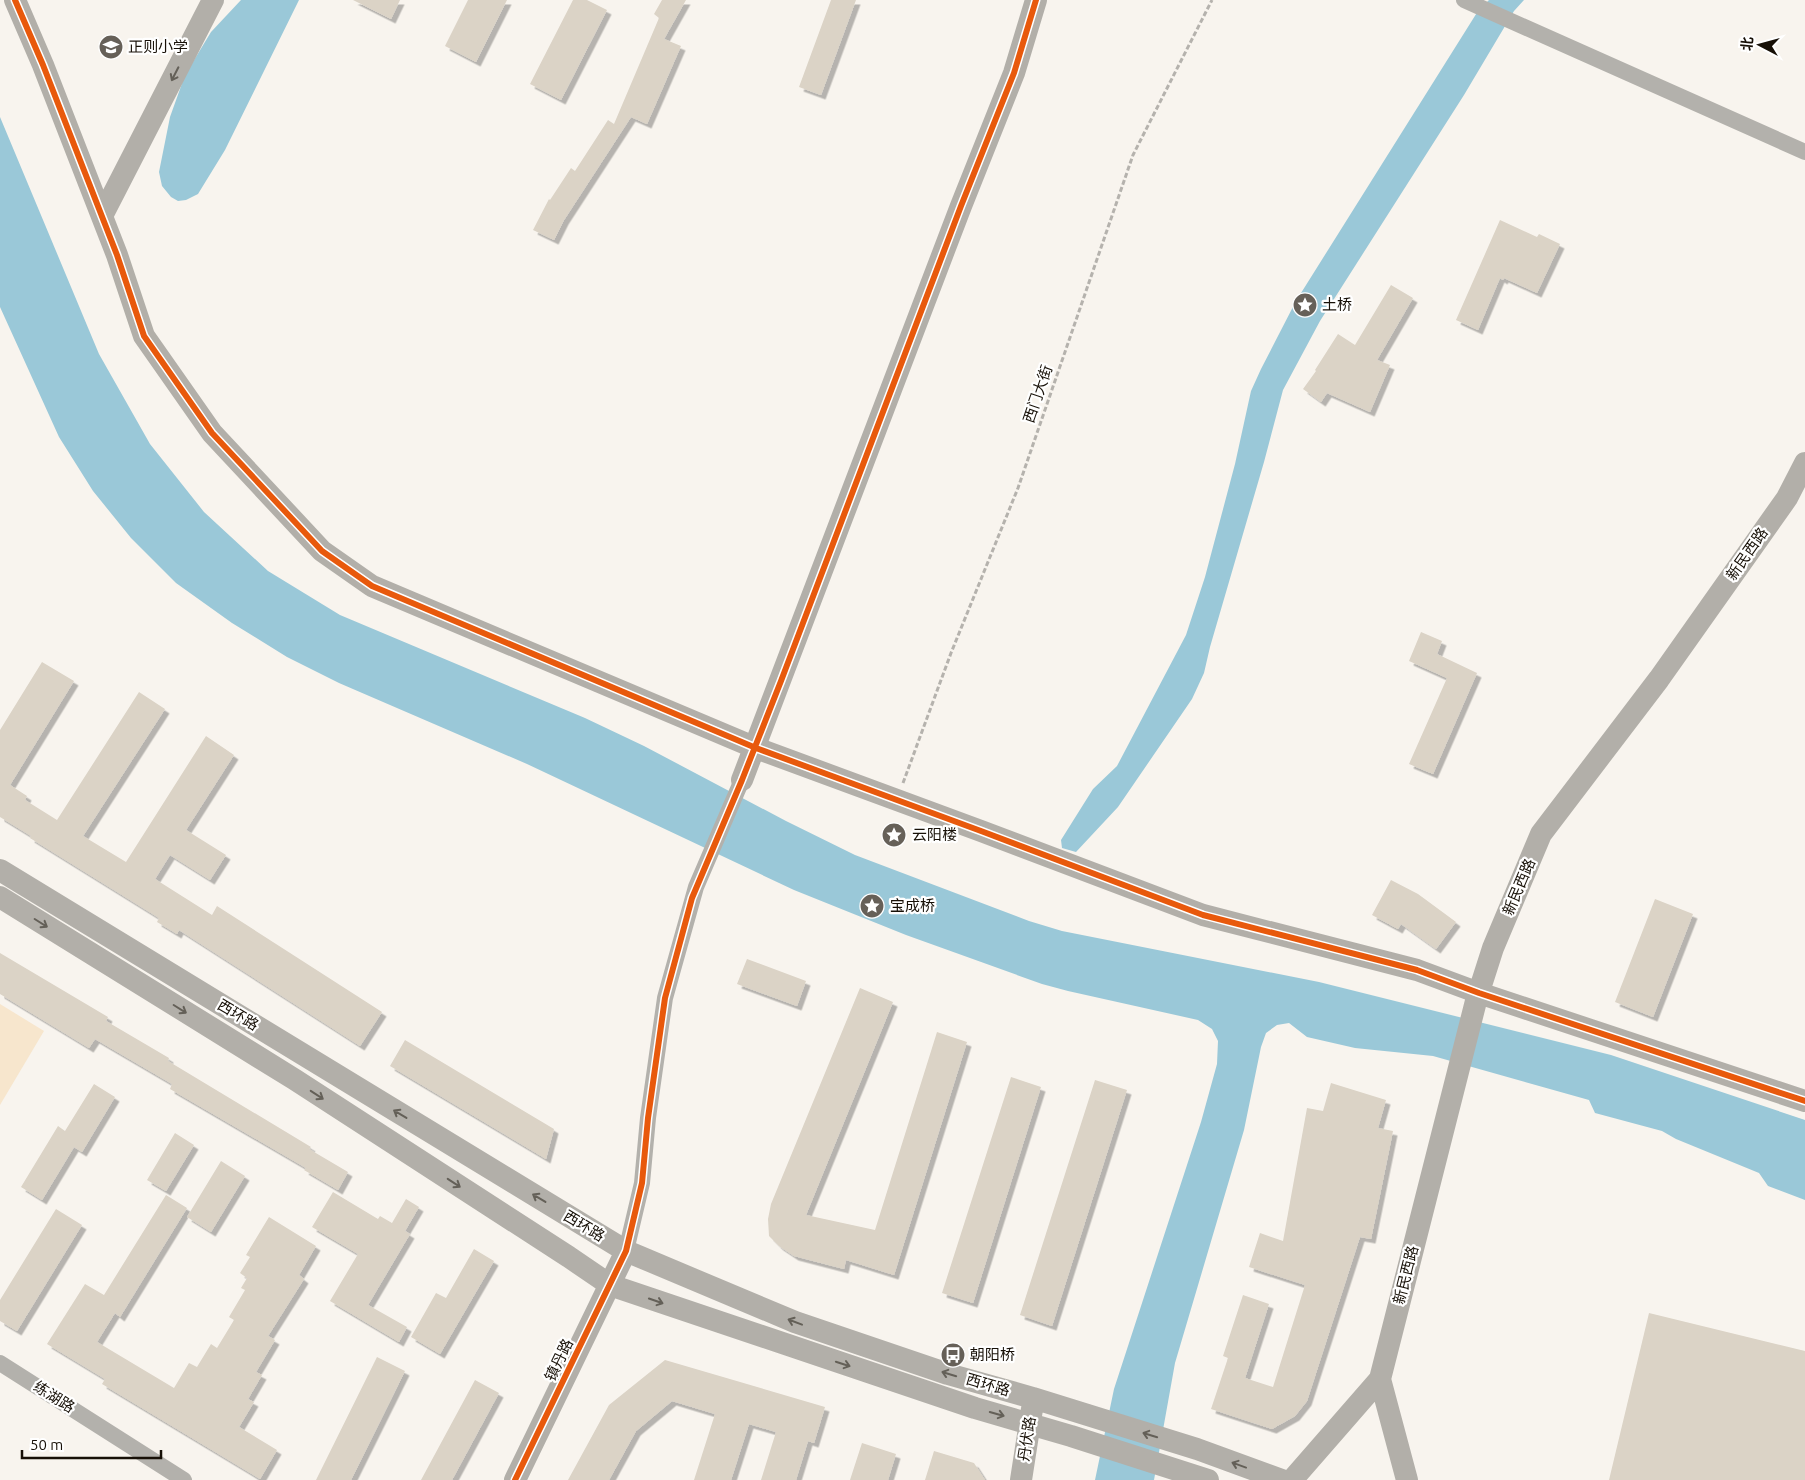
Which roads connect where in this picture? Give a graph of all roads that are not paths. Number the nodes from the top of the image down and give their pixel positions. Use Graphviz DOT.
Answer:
graph roads {
  1 [pos="15,0"];
  2 [pos="213,0"];
  3 [pos="1036,0"];
  4 [pos="1465,1"];
  5 [pos="1805,152"];
  6 [pos="102,216"];
  7 [pos="1805,463"];
  8 [pos="756,748"];
  9 [pos="742,780"];
  10 [pos="0,870"];
  11 [pos="0,897"];
  12 [pos="1477,997"];
  13 [pos="1805,1101"];
  14 [pos="626,1251"];
  15 [pos="610,1285"];
  16 [pos="0,1363"];
  17 [pos="1380,1379"];
  18 [pos="1033,1398"];
  19 [pos="1029,1424"];
  20 [pos="1197,1477"];
  21 [pos="184,1480"];
  22 [pos="515,1480"];
  23 [pos="1021,1480"];
  24 [pos="1282,1480"];
  25 [pos="1292,1480"];
  26 [pos="1407,1480"];
  1 -- 6 [label="street"];
  2 -- 6 [label="street, one-way"];
  3 -- 8 [label="street"];
  4 -- 5 [label="street"];
  6 -- 8 [label="street"];
  7 -- 12 [label="street, 新民西路"];
  8 -- 9 [label="street"];
  8 -- 12 [label="street"];
  9 -- 14 [label="street"];
  14 -- 10 [label="street, 西环路, one-way"];
  11 -- 15 [label="street, 西环路, one-way"];
  12 -- 13 [label="street"];
  12 -- 17 [label="street, 新民西路"];
  14 -- 15 [label="street, 镇丹路"];
  18 -- 14 [label="street, 西环路, one-way"];
  15 -- 19 [label="street, 西环路, one-way"];
  15 -- 22 [label="street, 镇丹路"];
  16 -- 21 [label="street, 练湖路"];
  17 -- 25 [label="street, 新民西路"];
  17 -- 26 [label="street, 新民西路"];
  18 -- 19 [label="street, 丹伏路"];
  24 -- 18 [label="street, 西环路, one-way"];
  19 -- 20 [label="street, 西环路"];
  19 -- 23 [label="street, 丹伏路"];
}
